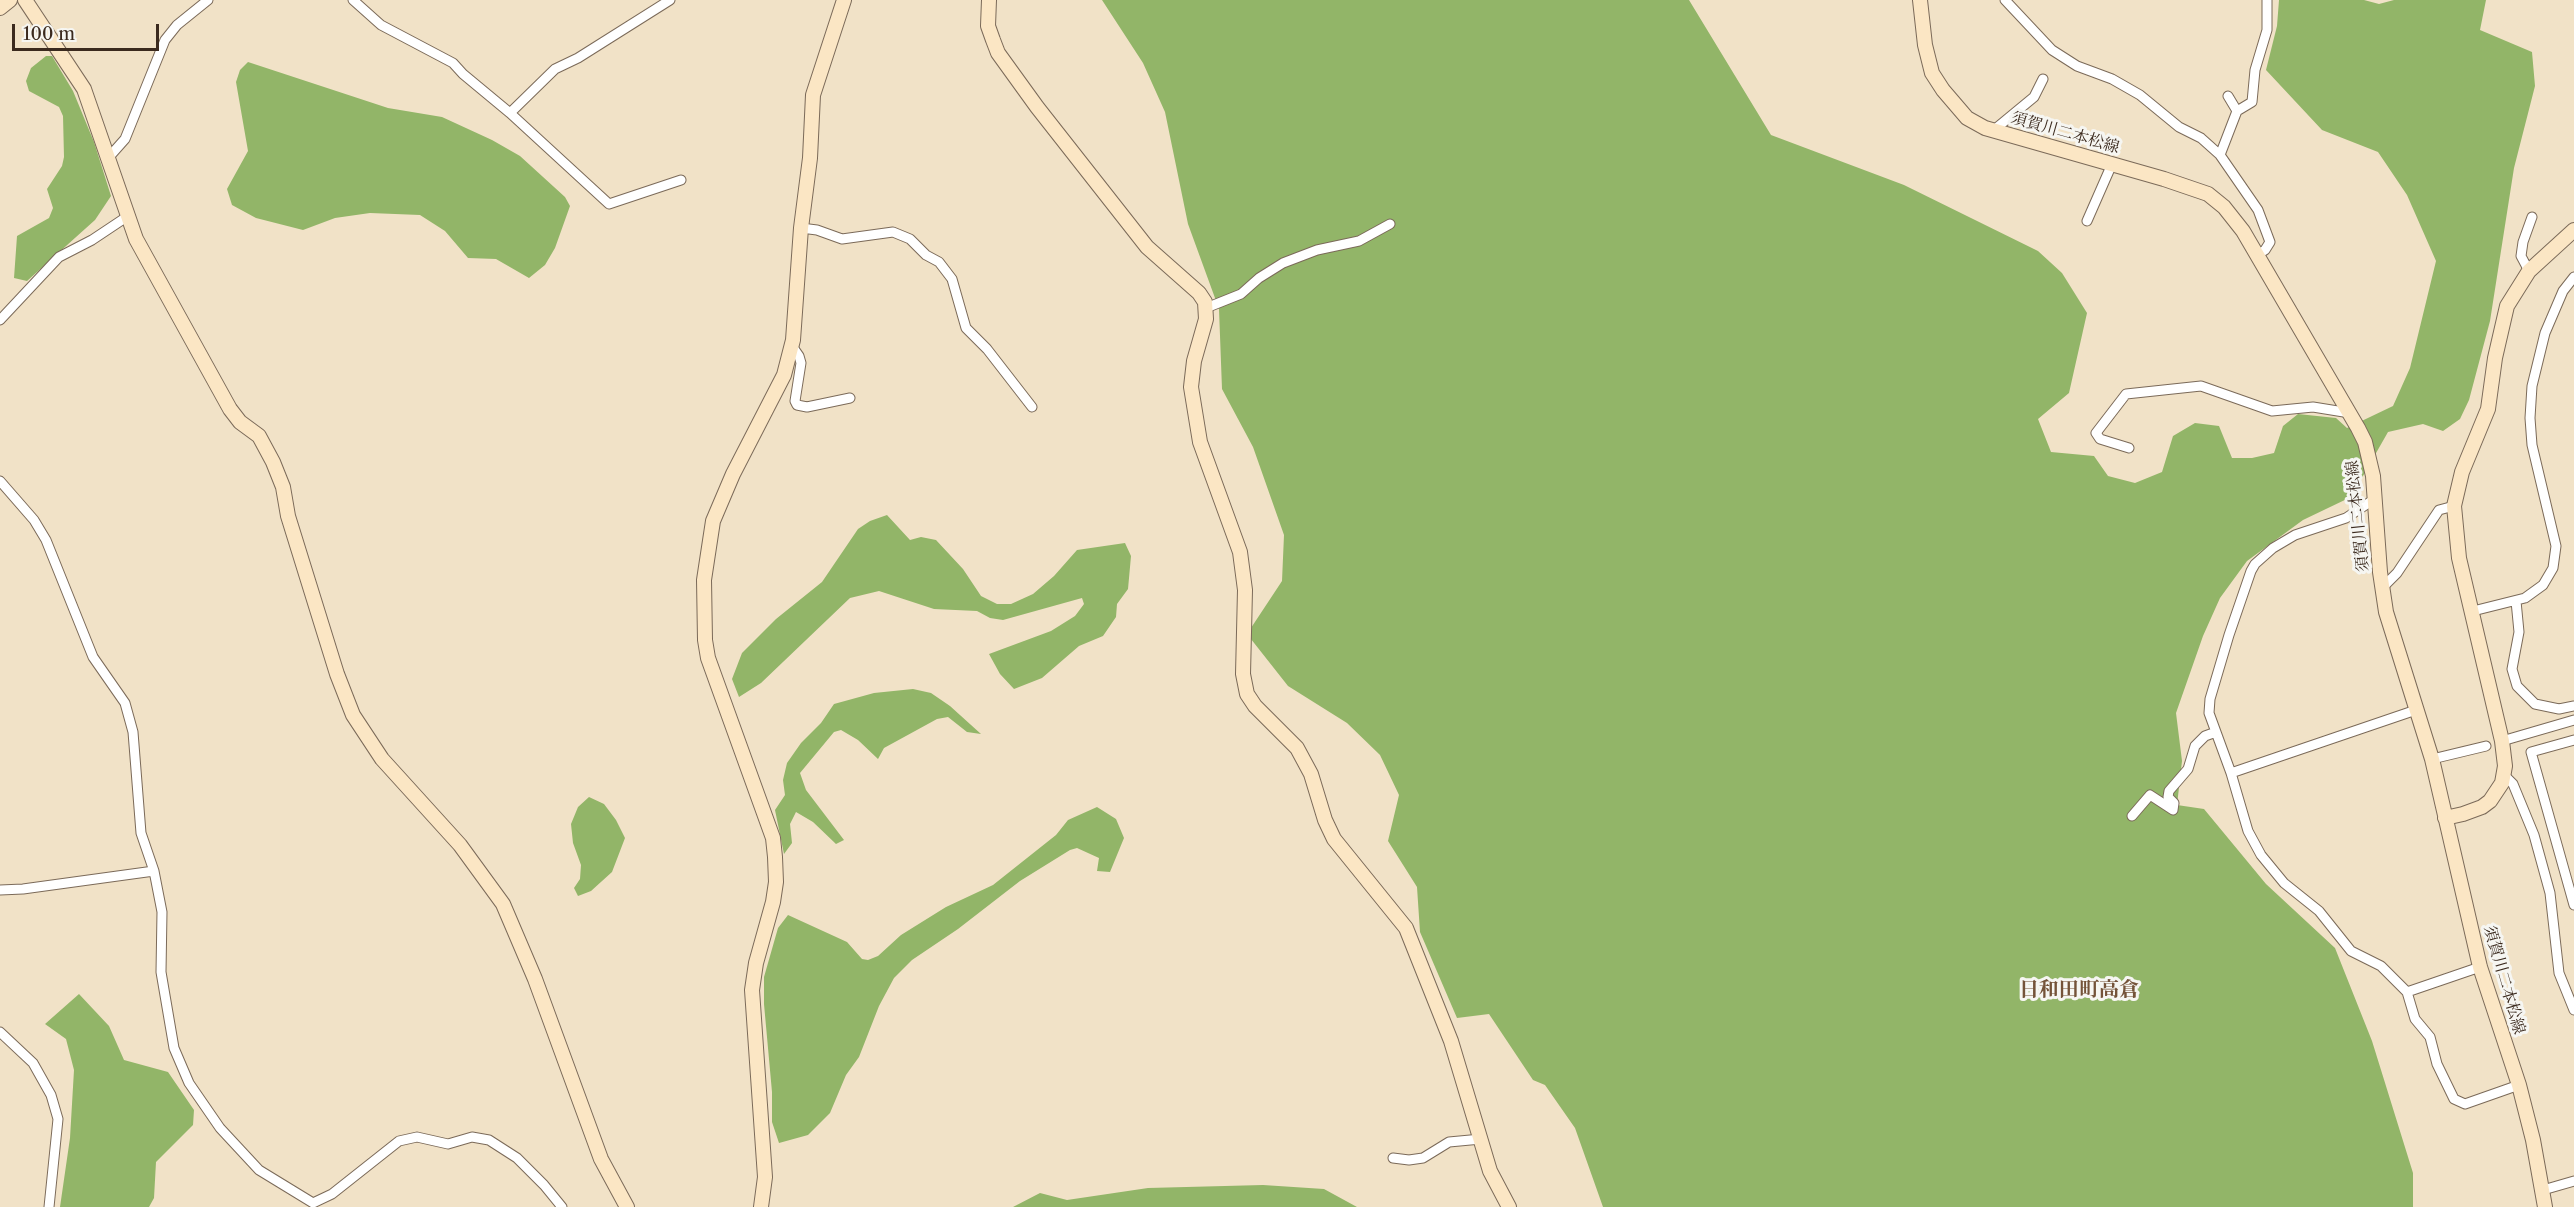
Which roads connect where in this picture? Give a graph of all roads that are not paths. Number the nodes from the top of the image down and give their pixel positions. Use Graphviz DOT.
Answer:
graph roads {
  1 [pos="10,0"];
  2 [pos="25,0"];
  3 [pos="208,0"];
  4 [pos="353,0"];
  5 [pos="670,0"];
  6 [pos="844,0"];
  7 [pos="989,0"];
  8 [pos="1920,0"];
  9 [pos="2005,0"];
  10 [pos="2267,0"];
  11 [pos="0,8"];
  12 [pos="2043,79"];
  13 [pos="2228,96"];
  14 [pos="2237,111"];
  15 [pos="510,113"];
  16 [pos="1994,130"];
  17 [pos="2220,156"];
  18 [pos="109,157"];
  19 [pos="2112,164"];
  20 [pos="681,180"];
  21 [pos="128,216"];
  22 [pos="2532,217"];
  23 [pos="2087,221"];
  24 [pos="1390,224"];
  25 [pos="801,228"];
  26 [pos="2574,230"];
  27 [pos="2258,255"];
  28 [pos="2529,271"];
  29 [pos="2574,277"];
  30 [pos="1206,308"];
  31 [pos="0,320"];
  32 [pos="792,346"];
  33 [pos="850,398"];
  34 [pos="1032,407"];
  35 [pos="2350,413"];
  36 [pos="2129,448"];
  37 [pos="0,482"];
  38 [pos="2376,498"];
  39 [pos="2454,506"];
  40 [pos="2383,587"];
  41 [pos="2516,601"];
  42 [pos="2473,611"];
  43 [pos="2574,706"];
  44 [pos="2416,710"];
  45 [pos="2574,720"];
  46 [pos="2216,732"];
  47 [pos="2574,740"];
  48 [pos="2502,741"];
  49 [pos="2486,746"];
  50 [pos="2432,759"];
  51 [pos="2231,773"];
  52 [pos="2504,774"];
  53 [pos="2132,816"];
  54 [pos="2445,818"];
  55 [pos="154,871"];
  56 [pos="0,890"];
  57 [pos="2574,905"];
  58 [pos="2480,966"];
  59 [pos="2407,992"];
  60 [pos="2574,1010"];
  61 [pos="0,1032"];
  62 [pos="2518,1085"];
  63 [pos="1481,1139"];
  64 [pos="1393,1158"];
  65 [pos="2574,1181"];
  66 [pos="2543,1190"];
  67 [pos="49,1207"];
  68 [pos="561,1207"];
  69 [pos="627,1207"];
  70 [pos="761,1207"];
  71 [pos="1509,1207"];
  72 [pos="2545,1207"];
  1 -- 11 [label="street"];
  2 -- 18 [label="street"];
  3 -- 18 [label="street"];
  4 -- 15 [label="street"];
  5 -- 15 [label="street"];
  6 -- 25 [label="street"];
  7 -- 30 [label="street"];
  8 -- 16 [label="street, 須賀川二本松線"];
  9 -- 17 [label="street"];
  10 -- 14 [label="street"];
  12 -- 16 [label="street"];
  13 -- 14 [label="street"];
  14 -- 17 [label="street"];
  15 -- 20 [label="street"];
  16 -- 19 [label="street, 須賀川二本松線"];
  17 -- 27 [label="street"];
  18 -- 21 [label="street"];
  19 -- 23 [label="street"];
  19 -- 27 [label="street, 須賀川二本松線"];
  21 -- 31 [label="street"];
  21 -- 69 [label="street"];
  22 -- 28 [label="street"];
  24 -- 30 [label="street"];
  25 -- 32 [label="street"];
  25 -- 34 [label="street"];
  26 -- 28 [label="street"];
  27 -- 35 [label="street, 須賀川二本松線"];
  28 -- 39 [label="street"];
  29 -- 41 [label="street"];
  30 -- 63 [label="street"];
  32 -- 33 [label="street"];
  32 -- 70 [label="street"];
  35 -- 36 [label="street"];
  35 -- 38 [label="street, 須賀川二本松線"];
  37 -- 55 [label="street"];
  38 -- 40 [label="street, 須賀川二本松線"];
  38 -- 46 [label="street"];
  39 -- 40 [label="street"];
  39 -- 42 [label="street"];
  40 -- 44 [label="street, 須賀川二本松線"];
  41 -- 42 [label="street"];
  41 -- 43 [label="street"];
  42 -- 48 [label="street"];
  44 -- 50 [label="street, 須賀川二本松線"];
  44 -- 51 [label="street"];
  45 -- 48 [label="street"];
  46 -- 51 [label="street"];
  46 -- 53 [label="street"];
  47 -- 57 [label="street"];
  48 -- 52 [label="street"];
  49 -- 50 [label="street"];
  50 -- 54 [label="street, 須賀川二本松線"];
  51 -- 59 [label="street"];
  52 -- 54 [label="street"];
  52 -- 60 [label="street"];
  54 -- 58 [label="street, 須賀川二本松線"];
  55 -- 56 [label="street"];
  55 -- 68 [label="street"];
  58 -- 59 [label="street"];
  58 -- 62 [label="street, 須賀川二本松線"];
  59 -- 62 [label="street"];
  61 -- 67 [label="street"];
  62 -- 66 [label="street, 須賀川二本松線"];
  63 -- 64 [label="street"];
  63 -- 71 [label="street"];
  65 -- 66 [label="street"];
  66 -- 72 [label="street, 須賀川二本松線"];
}
